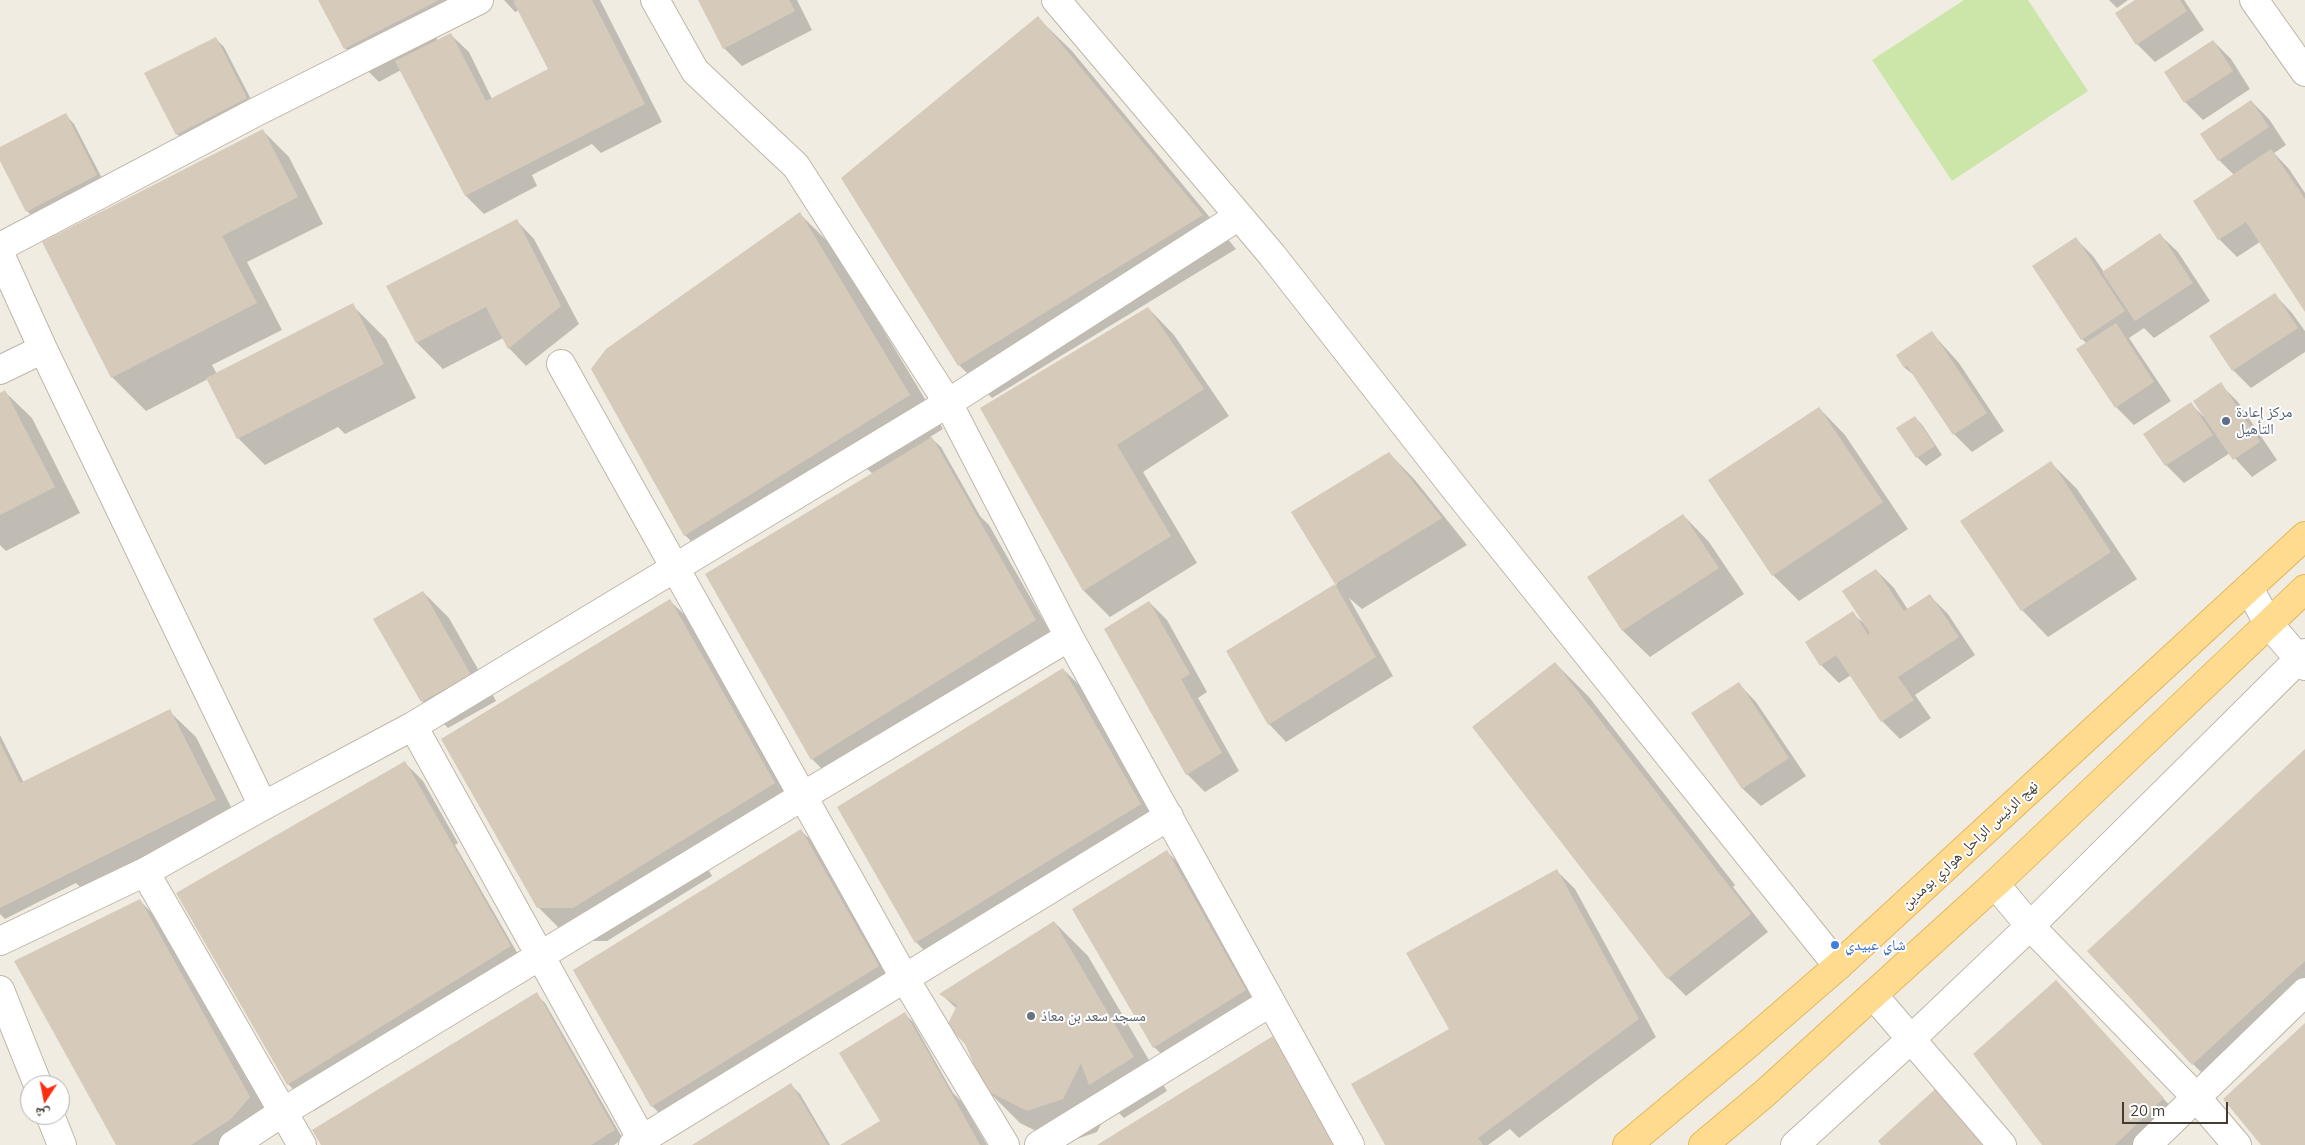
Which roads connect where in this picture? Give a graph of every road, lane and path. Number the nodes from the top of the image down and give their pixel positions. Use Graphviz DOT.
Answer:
graph roads {
  1 [pos="479,0"];
  2 [pos="655,0"];
  3 [pos="1056,0"];
  4 [pos="2254,0"];
  5 [pos="2305,72"];
  6 [pos="1239,216"];
  7 [pos="0,247"];
  8 [pos="0,254"];
  9 [pos="43,349"];
  10 [pos="561,364"];
  11 [pos="0,370"];
  12 [pos="948,403"];
  13 [pos="2305,536"];
  14 [pos="674,567"];
  15 [pos="2249,588"];
  16 [pos="2305,589"];
  17 [pos="2268,623"];
  18 [pos="1069,638"];
  19 [pos="2303,659"];
  20 [pos="413,726"];
  21 [pos="804,796"];
  22 [pos="263,806"];
  23 [pos="1168,816"];
  24 [pos="145,872"];
  25 [pos="1995,884"];
  26 [pos="2030,926"];
  27 [pos="0,941"];
  28 [pos="540,957"];
  29 [pos="1838,966"];
  30 [pos="905,979"];
  31 [pos="0,990"];
  32 [pos="2305,992"];
  33 [pos="1874,996"];
  34 [pos="1271,1002"];
  35 [pos="1910,1040"];
  36 [pos="34,1075"];
  37 [pos="2196,1097"];
  38 [pos="283,1112"];
  39 [pos="54,1125"];
  40 [pos="640,1143"];
  41 [pos="62,1145"];
  42 [pos="232,1145"];
  43 [pos="302,1145"];
  44 [pos="1005,1145"];
  45 [pos="1039,1145"];
  46 [pos="1350,1145"];
  47 [pos="1627,1145"];
  48 [pos="1703,1145"];
  49 [pos="1795,1145"];
  50 [pos="2002,1145"];
  51 [pos="2147,1145"];
  52 [pos="2237,1145"];
  1 -- 7 [label="street"];
  2 -- 12 [label="street"];
  3 -- 6 [label="street"];
  4 -- 5 [label="street"];
  6 -- 12 [label="street"];
  6 -- 29 [label="street"];
  8 -- 9 [label="street"];
  9 -- 11 [label="street"];
  9 -- 22 [label="street"];
  10 -- 14 [label="street"];
  12 -- 14 [label="street"];
  12 -- 18 [label="street"];
  13 -- 15 [label="main road, نهج الرئيس الراحل هواري بومدين"];
  14 -- 20 [label="street"];
  14 -- 21 [label="street"];
  15 -- 17 [label="street"];
  15 -- 29 [label="main road, نهج الرئيس الراحل هواري بومدين"];
  16 -- 17 [label="main road"];
  17 -- 19 [label="street"];
  17 -- 25 [label="main road"];
  18 -- 21 [label="street"];
  18 -- 23 [label="street"];
  19 -- 26 [label="street"];
  20 -- 22 [label="street"];
  20 -- 28 [label="street"];
  21 -- 28 [label="street"];
  21 -- 30 [label="street"];
  22 -- 24 [label="street"];
  23 -- 30 [label="street"];
  23 -- 34 [label="street"];
  24 -- 27 [label="street"];
  24 -- 38 [label="street"];
  25 -- 26 [label="street"];
  25 -- 33 [label="main road"];
  26 -- 35 [label="street"];
  26 -- 37 [label="street"];
  28 -- 38 [label="street"];
  28 -- 40 [label="street"];
  29 -- 47 [label="main road, نهج الرئيس الراحل هواري بومدين"];
  30 -- 40 [label="street"];
  30 -- 44 [label="street"];
  31 -- 36 [label="street"];
  32 -- 37 [label="street"];
  33 -- 35 [label="street"];
  33 -- 48 [label="main road"];
  34 -- 45 [label="street"];
  34 -- 46 [label="street"];
  35 -- 49 [label="street"];
  35 -- 50 [label="street"];
  37 -- 51 [label="street"];
  37 -- 52 [label="street"];
  38 -- 42 [label="street"];
  38 -- 43 [label="street"];
  39 -- 41 [label="street"];
}
